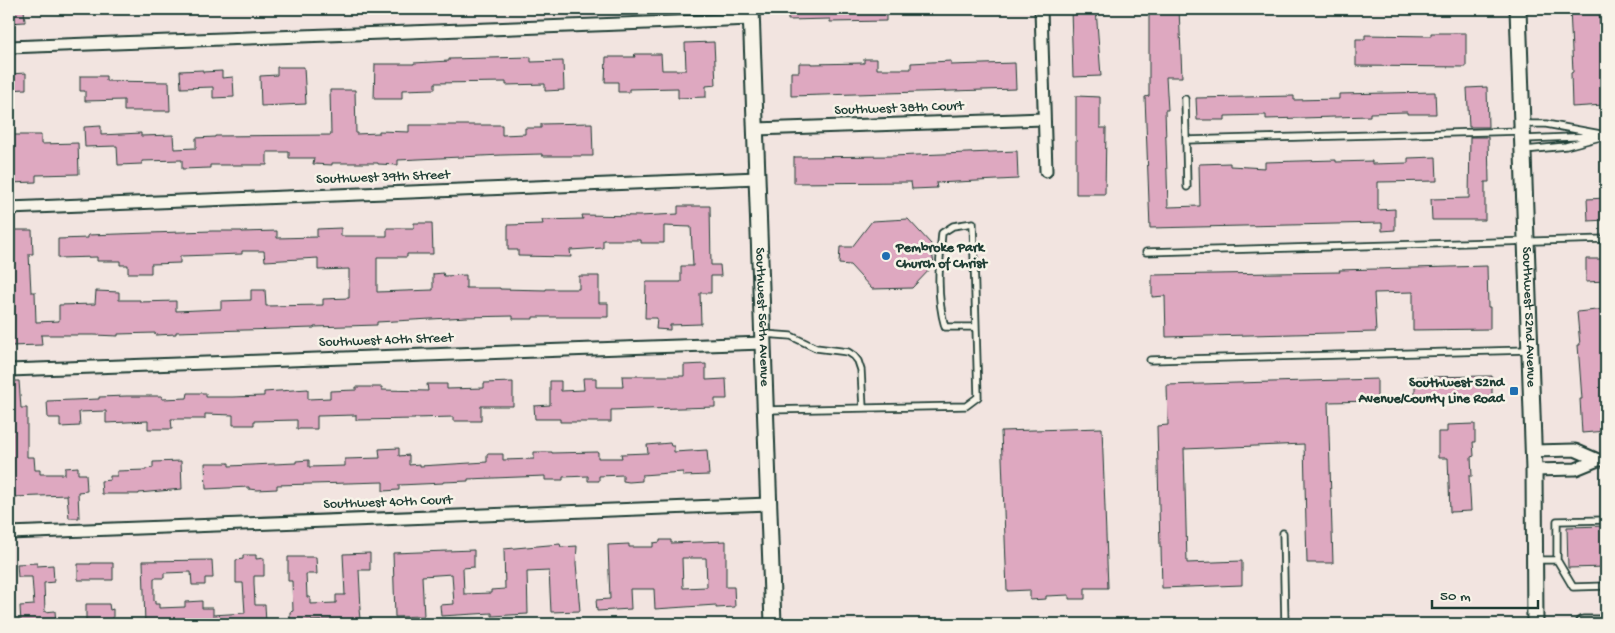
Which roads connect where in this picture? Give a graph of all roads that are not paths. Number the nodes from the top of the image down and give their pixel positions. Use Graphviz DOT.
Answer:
graph roads {
  1 [pos="1041,9"];
  2 [pos="1518,9"];
  3 [pos="751,14"];
  4 [pos="9,48"];
  5 [pos="1185,99"];
  6 [pos="1043,119"];
  7 [pos="756,129"];
  8 [pos="1606,135"];
  9 [pos="1522,136"];
  10 [pos="1186,140"];
  11 [pos="1046,171"];
  12 [pos="758,178"];
  13 [pos="1188,188"];
  14 [pos="9,208"];
  15 [pos="1606,239"];
  16 [pos="1526,242"];
  17 [pos="1146,252"];
  18 [pos="976,328"];
  19 [pos="763,338"];
  20 [pos="1530,350"];
  21 [pos="1150,360"];
  22 [pos="9,370"];
  23 [pos="863,408"];
  24 [pos="766,410"];
  25 [pos="1533,450"];
  26 [pos="1602,460"];
  27 [pos="1534,470"];
  28 [pos="769,504"];
  29 [pos="1606,520"];
  30 [pos="9,533"];
  31 [pos="1283,533"];
  32 [pos="1534,560"];
  33 [pos="1557,560"];
  34 [pos="1606,586"];
  35 [pos="773,624"];
  36 [pos="1285,624"];
  37 [pos="1534,624"];
  38 [pos="1584,624"];
  39 [pos="1606,624"];
  1 -- 6 [label="street"];
  2 -- 9 [label="street, Southwest 52nd Avenue"];
  3 -- 4 [label="street"];
  3 -- 7 [label="street, Southwest 56th Avenue"];
  5 -- 10 [label="lane"];
  6 -- 7 [label="street, Southwest 38th Court"];
  6 -- 11 [label="street"];
  7 -- 12 [label="street, Southwest 56th Avenue"];
  8 -- 9 [label="lane"];
  8 -- 9 [label="lane"];
  8 -- 9 [label="lane"];
  9 -- 10 [label="lane"];
  9 -- 16 [label="street, Southwest 52nd Avenue"];
  10 -- 13 [label="lane"];
  12 -- 14 [label="street, Southwest 39th Street"];
  12 -- 19 [label="street, Southwest 56th Avenue"];
  15 -- 16 [label="lane"];
  16 -- 17 [label="lane"];
  16 -- 20 [label="street, Southwest 52nd Avenue"];
  18 -- 18 [label="lane"];
  18 -- 23 [label="lane"];
  19 -- 22 [label="street, Southwest 40th Street"];
  19 -- 23 [label="lane"];
  19 -- 24 [label="street, Southwest 56th Avenue"];
  20 -- 21 [label="lane"];
  20 -- 25 [label="street, Southwest 52nd Avenue"];
  23 -- 24 [label="lane"];
  24 -- 28 [label="street, Southwest 56th Avenue"];
  25 -- 26 [label="street"];
  25 -- 27 [label="street, Southwest 52nd Avenue"];
  26 -- 27 [label="street"];
  27 -- 32 [label="street, Southwest 52nd Avenue"];
  28 -- 30 [label="street, Southwest 40th Court"];
  28 -- 35 [label="street, Southwest 56th Avenue"];
  29 -- 33 [label="lane"];
  31 -- 36 [label="lane"];
  32 -- 33 [label="lane"];
  32 -- 37 [label="street, Southwest 52nd Avenue"];
  33 -- 34 [label="lane"];
  38 -- 39 [label="street"];
}
